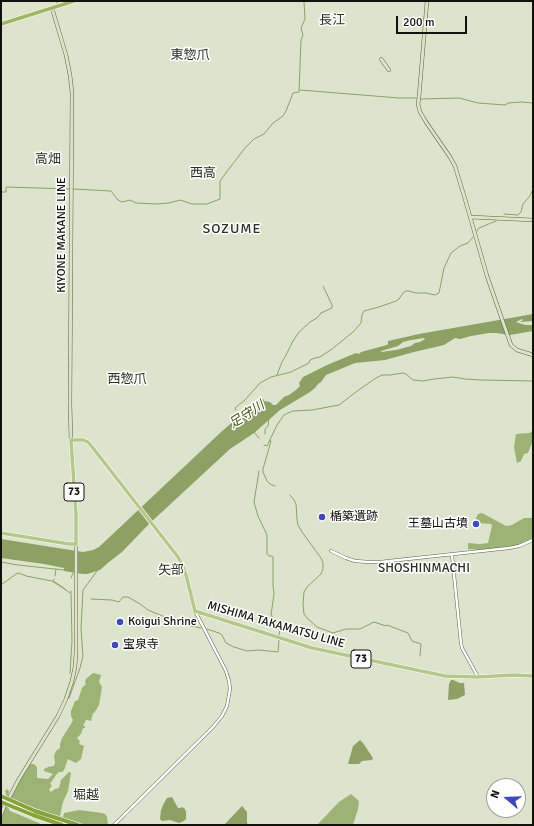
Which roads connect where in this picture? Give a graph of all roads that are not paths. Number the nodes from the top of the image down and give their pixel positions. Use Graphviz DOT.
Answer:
graph roads {
  1 [pos="74,1"];
  2 [pos="427,1"];
  3 [pos="52,8"];
  4 [pos="1,24"];
  5 [pos="381,59"];
  6 [pos="389,70"];
  7 [pos="470,217"];
  8 [pos="533,220"];
  9 [pos="533,355"];
  10 [pos="71,440"];
  11 [pos="1,533"];
  12 [pos="533,540"];
  13 [pos="76,546"];
  14 [pos="331,551"];
  15 [pos="452,554"];
  16 [pos="195,611"];
  17 [pos="533,676"];
  18 [pos="478,677"];
  19 [pos="1,796"];
  20 [pos="10,796"];
  21 [pos="1,802"];
  22 [pos="4,808"];
  23 [pos="1,815"];
  24 [pos="62,825"];
  25 [pos="78,825"];
  26 [pos="114,825"];
  1 -- 3 [label="highway"];
  2 -- 7 [label="main road"];
  3 -- 4 [label="highway"];
  3 -- 10 [label="main road, KIYONE MAKANE LINE"];
  5 -- 6 [label="main road"];
  7 -- 8 [label="main road"];
  7 -- 9 [label="main road"];
  10 -- 13 [label="main road, 73"];
  10 -- 16 [label="main road, MISHIMA TAKAMATSU LINE"];
  11 -- 13 [label="main road"];
  12 -- 15 [label="street"];
  13 -- 20 [label="main road"];
  14 -- 15 [label="street"];
  15 -- 18 [label="street"];
  16 -- 18 [label="main road, MISHIMA TAKAMATSU LINE / 73"];
  16 -- 26 [label="street"];
  17 -- 18 [label="main road, MISHIMA TAKAMATSU LINE / 73"];
  19 -- 25 [label="highway"];
  21 -- 24 [label="highway"];
  22 -- 23 [label="main road"];
}
